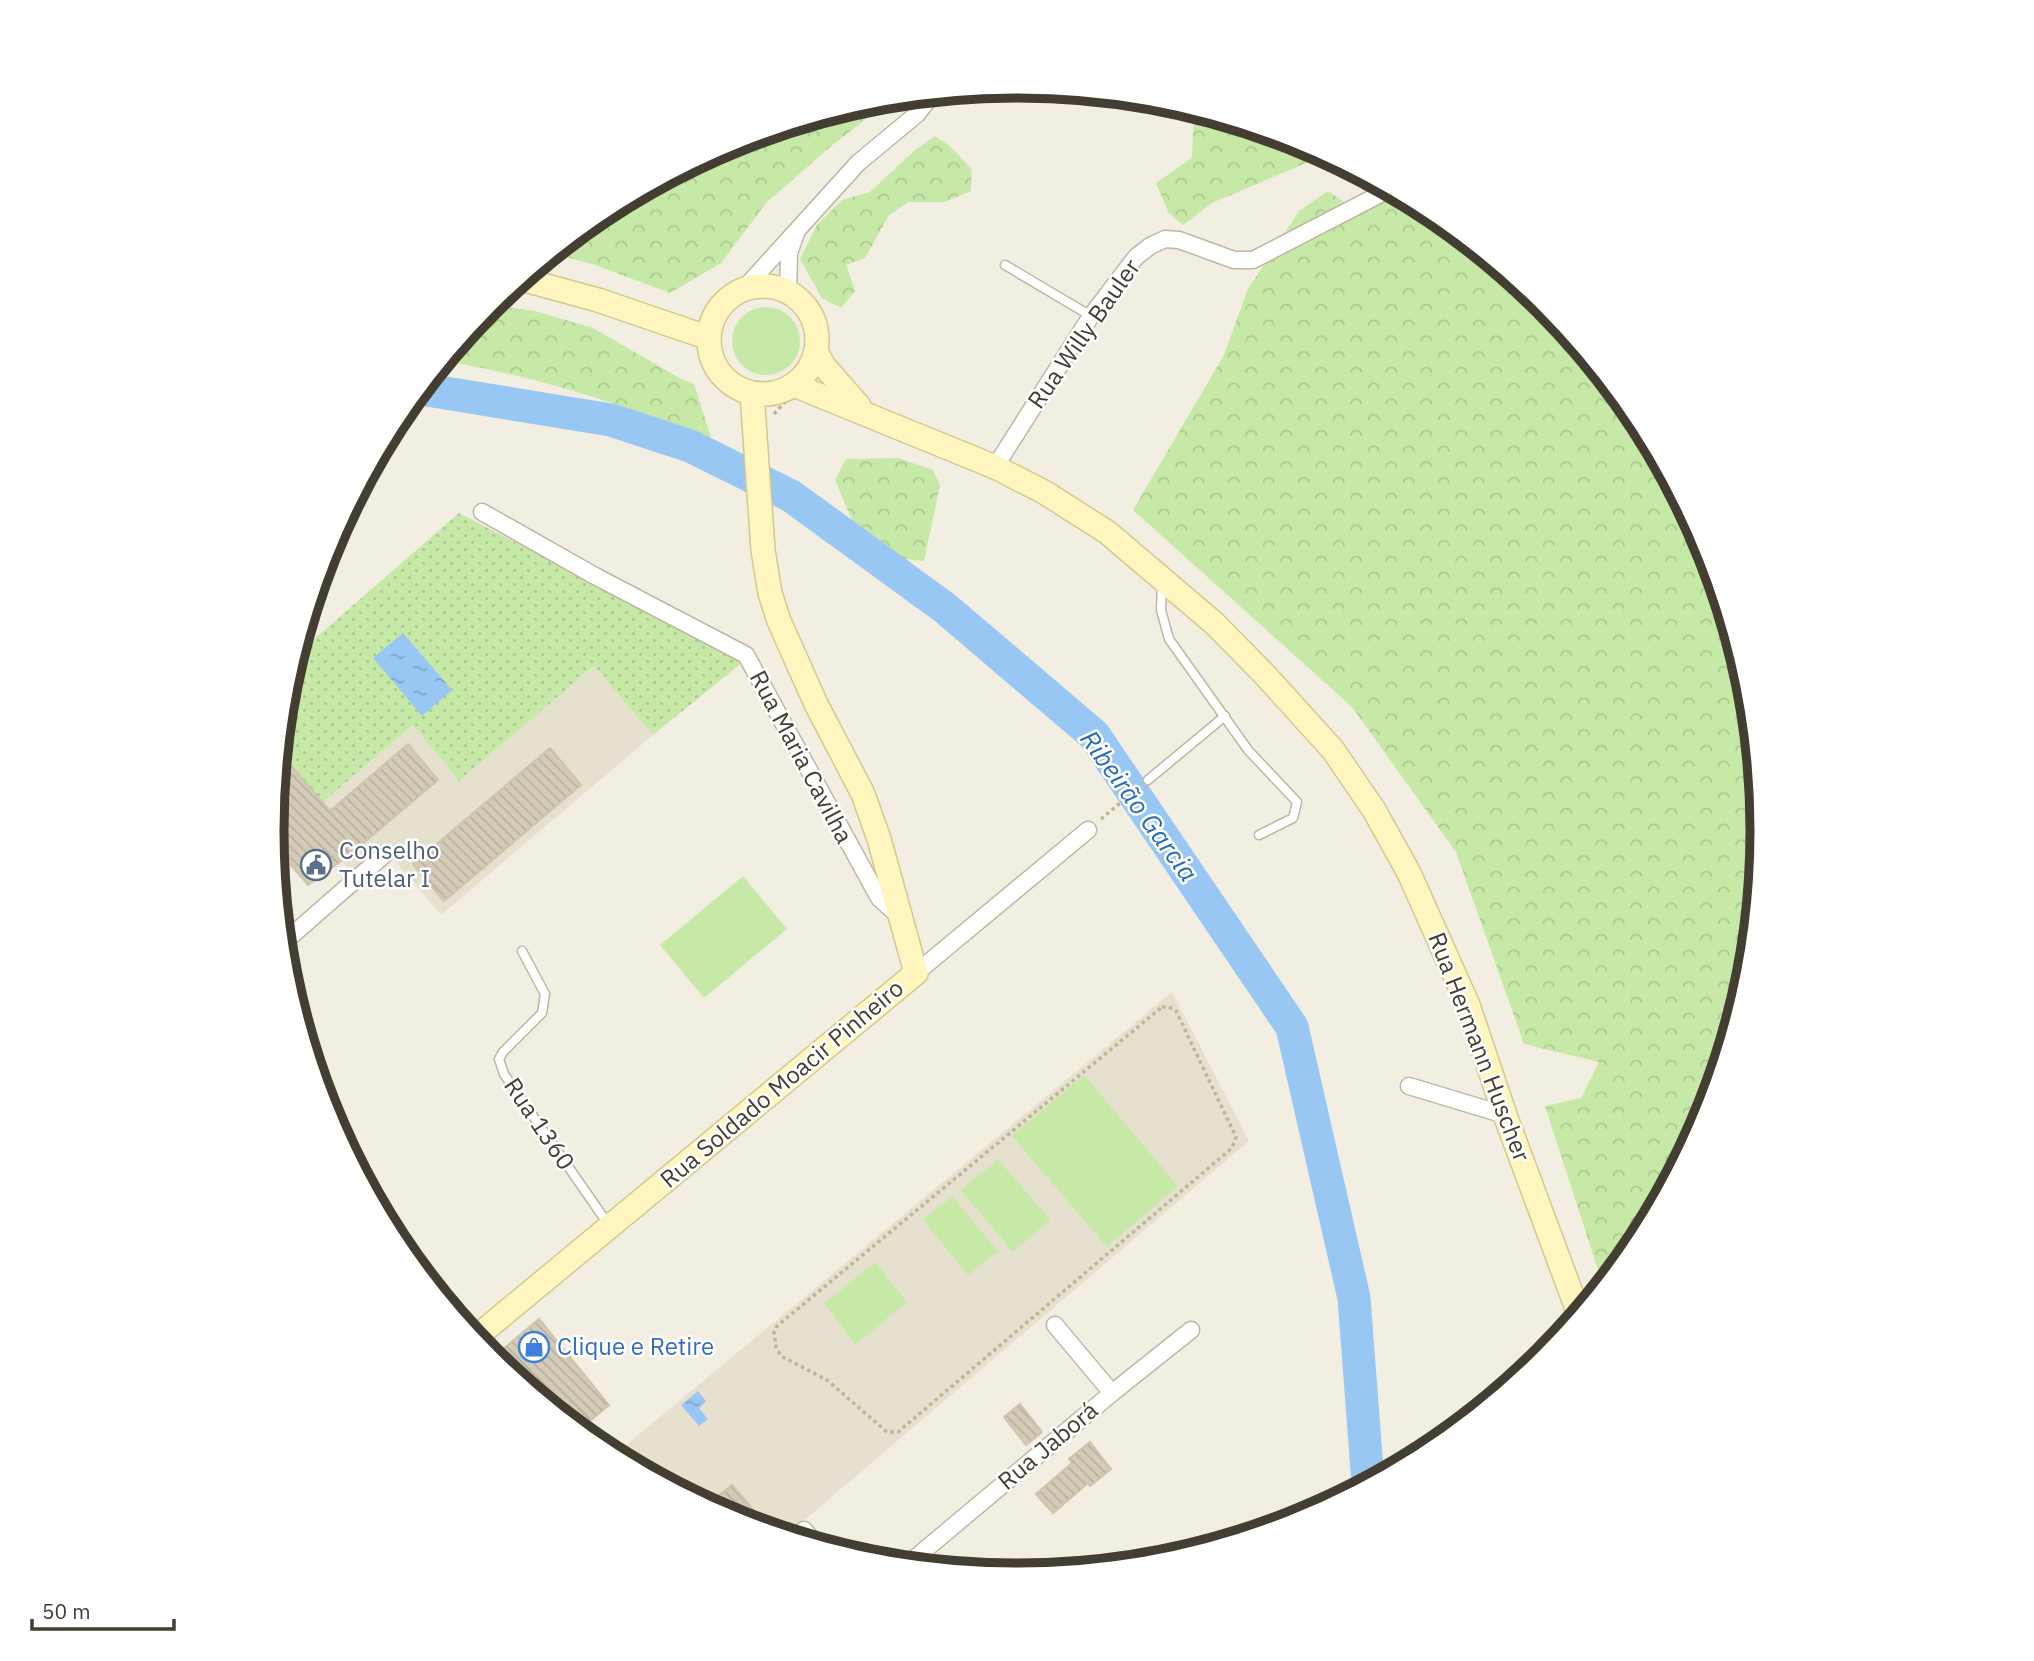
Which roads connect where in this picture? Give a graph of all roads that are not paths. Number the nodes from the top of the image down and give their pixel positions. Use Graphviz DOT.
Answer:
graph roads {
  1 [pos="925,104"];
  2 [pos="1380,194"];
  3 [pos="798,228"];
  4 [pos="1004,265"];
  5 [pos="532,282"];
  6 [pos="742,291"];
  7 [pos="788,292"];
  8 [pos="1091,316"];
  9 [pos="709,338"];
  10 [pos="816,352"];
  11 [pos="794,384"];
  12 [pos="752,393"];
  13 [pos="866,414"];
  14 [pos="995,467"];
  15 [pos="482,512"];
  16 [pos="1162,577"];
  17 [pos="1224,716"];
  18 [pos="1148,780"];
  19 [pos="1088,830"];
  20 [pos="1259,835"];
  21 [pos="385,854"];
  22 [pos="899,916"];
  23 [pos="292,935"];
  24 [pos="522,951"];
  25 [pos="915,973"];
  26 [pos="1409,1086"];
  27 [pos="1505,1115"];
  28 [pos="610,1227"];
  29 [pos="1575,1304"];
  30 [pos="1055,1325"];
  31 [pos="1191,1330"];
  32 [pos="483,1331"];
  33 [pos="1112,1393"];
  34 [pos="917,1556"];
  1 -- 3 [label="street"];
  2 -- 8 [label="street, Rua Willy Bauler"];
  3 -- 6 [label="street"];
  3 -- 7 [label="street"];
  4 -- 8 [label="lane"];
  5 -- 9 [label="main road"];
  6 -- 7 [label="main road"];
  6 -- 9 [label="main road"];
  7 -- 10 [label="main road"];
  8 -- 14 [label="street, Rua Willy Bauler"];
  9 -- 12 [label="main road"];
  10 -- 11 [label="main road"];
  10 -- 13 [label="main road, Rua Hermann Huscher"];
  11 -- 12 [label="main road"];
  11 -- 13 [label="main road, Rua Hermann Huscher"];
  12 -- 22 [label="main road"];
  13 -- 14 [label="main road, Rua Hermann Huscher"];
  14 -- 16 [label="main road, Rua Hermann Huscher"];
  15 -- 22 [label="street, Rua Maria Cavilha"];
  16 -- 17 [label="lane"];
  16 -- 27 [label="main road, Rua Hermann Huscher"];
  17 -- 18 [label="lane"];
  17 -- 20 [label="lane"];
  19 -- 25 [label="street, Rua Soldado Moacir Pinheiro"];
  21 -- 23 [label="street"];
  22 -- 25 [label="main road, Rua Maria Cavilha"];
  24 -- 28 [label="lane, Rua 1360"];
  25 -- 28 [label="main road, Rua Soldado Moacir Pinheiro"];
  26 -- 27 [label="street"];
  27 -- 29 [label="main road, Rua Hermann Huscher"];
  28 -- 32 [label="main road, Rua Soldado Moacir Pinheiro"];
  30 -- 33 [label="street"];
  31 -- 33 [label="street, Rua Jaborá"];
  33 -- 34 [label="street, Rua Jaborá"];
}
